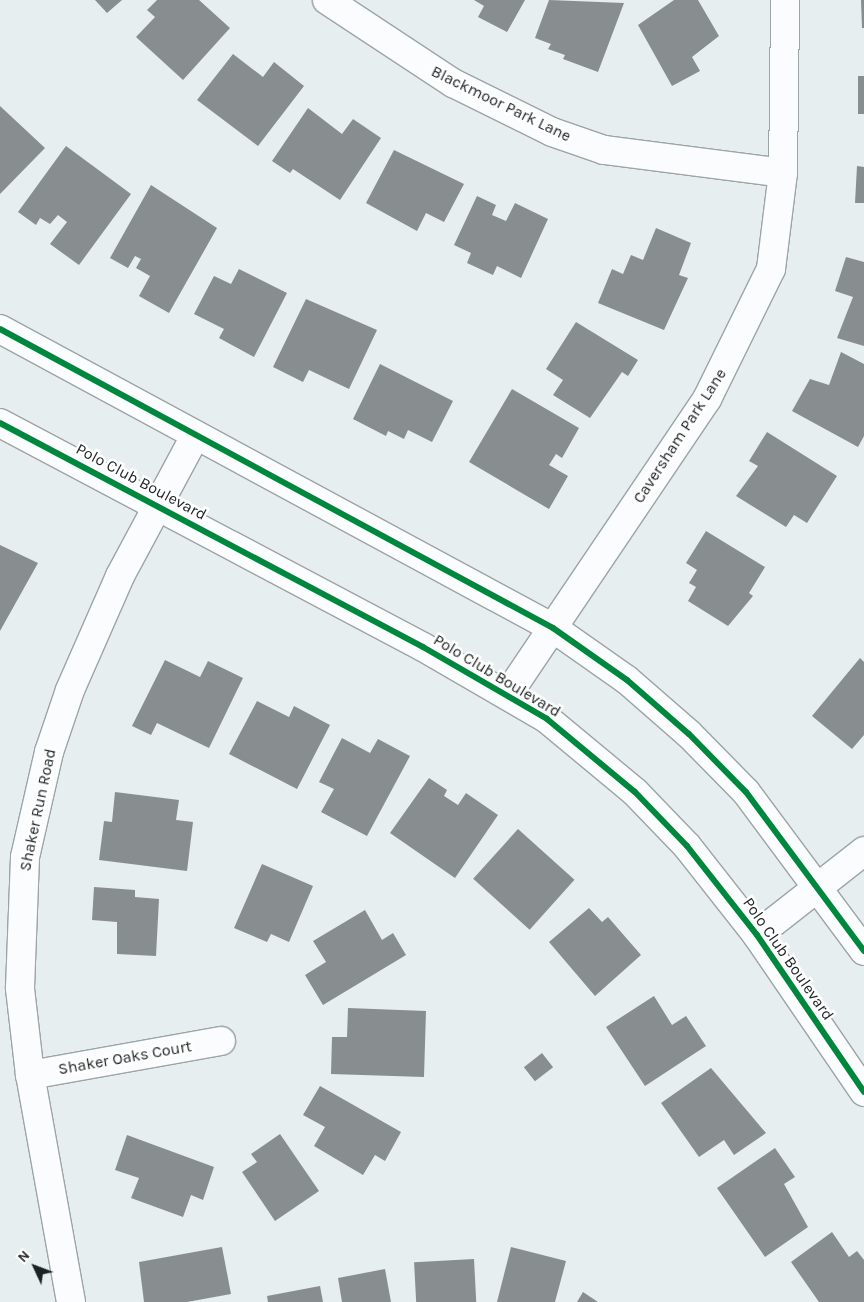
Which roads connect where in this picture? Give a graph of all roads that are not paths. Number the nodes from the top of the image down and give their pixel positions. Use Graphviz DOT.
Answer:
graph roads {
  1 [pos="327,0"];
  2 [pos="785,0"];
  3 [pos="783,173"];
  4 [pos="0,329"];
  5 [pos="0,423"];
  6 [pos="194,436"];
  7 [pos="157,506"];
  8 [pos="553,628"];
  9 [pos="508,694"];
  10 [pos="864,851"];
  11 [pos="820,887"];
  12 [pos="757,934"];
  13 [pos="864,950"];
  14 [pos="220,1041"];
  15 [pos="30,1075"];
  16 [pos="864,1092"];
  17 [pos="71,1302"];
  1 -- 3 [label="street, Blackmoor Park Lane"];
  2 -- 3 [label="street, Caversham Park Lane"];
  3 -- 8 [label="street, Caversham Park Lane"];
  4 -- 6 [label="street"];
  5 -- 7 [label="street, Polo Club Boulevard"];
  6 -- 7 [label="street, Shaker Run Road"];
  6 -- 8 [label="street"];
  7 -- 9 [label="street, Polo Club Boulevard"];
  7 -- 15 [label="street, Shaker Run Road"];
  8 -- 9 [label="street, Caversham Park Lane"];
  8 -- 11 [label="street"];
  9 -- 12 [label="street, Polo Club Boulevard"];
  10 -- 11 [label="street"];
  11 -- 12 [label="street"];
  11 -- 13 [label="street"];
  12 -- 16 [label="street, Polo Club Boulevard"];
  14 -- 15 [label="street, Shaker Oaks Court"];
  15 -- 17 [label="street, Shaker Run Road"];
}
